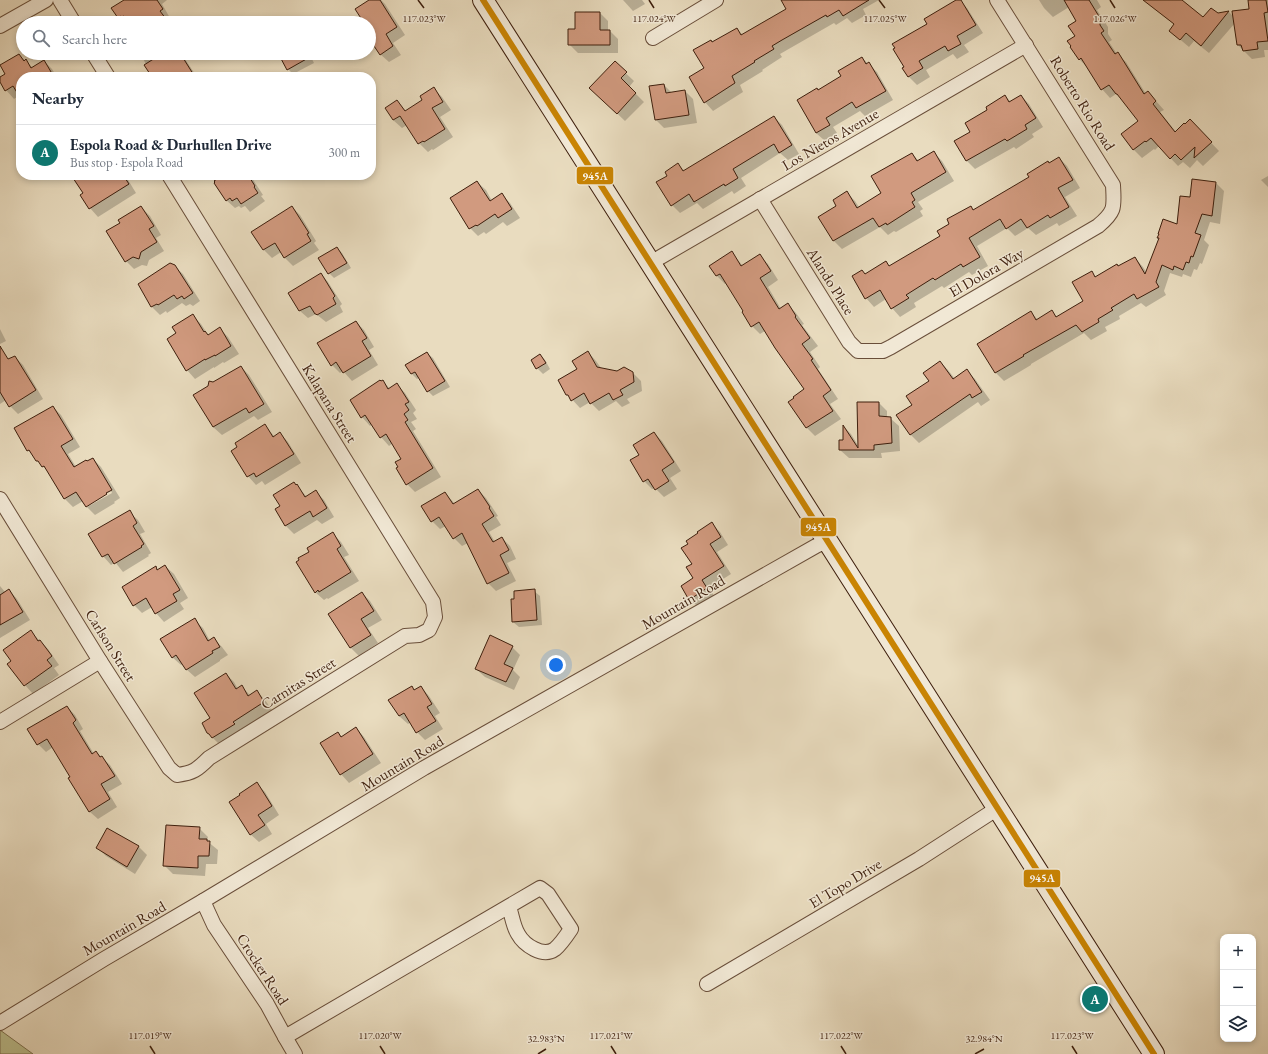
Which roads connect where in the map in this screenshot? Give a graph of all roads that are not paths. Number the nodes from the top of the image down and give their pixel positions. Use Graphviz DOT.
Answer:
graph roads {
  1 [pos="46,0"];
  2 [pos="60,0"];
  3 [pos="483,0"];
  4 [pos="716,0"];
  5 [pos="998,0"];
  6 [pos="18,16"];
  7 [pos="70,16"];
  8 [pos="16,17"];
  9 [pos="0,26"];
  10 [pos="653,38"];
  11 [pos="1026,45"];
  12 [pos="97,60"];
  13 [pos="105,72"];
  14 [pos="171,180"];
  15 [pos="760,199"];
  16 [pos="1098,226"];
  17 [pos="652,262"];
  18 [pos="891,347"];
  19 [pos="0,499"];
  20 [pos="827,541"];
  21 [pos="405,636"];
  22 [pos="100,661"];
  23 [pos="0,722"];
  24 [pos="209,758"];
  25 [pos="998,808"];
  26 [pos="203,901"];
  27 [pos="509,907"];
  28 [pos="707,984"];
  29 [pos="0,1024"];
  30 [pos="285,1037"];
  31 [pos="295,1054"];
  32 [pos="1154,1054"];
  1 -- 6 [label="street"];
  2 -- 7 [label="street"];
  3 -- 17 [label="main road"];
  4 -- 10 [label="street"];
  5 -- 11 [label="street, Roberto Rio Road"];
  8 -- 9 [label="street"];
  11 -- 15 [label="street, Los Nietos Avenue"];
  11 -- 16 [label="street, Roberto Rio Road"];
  12 -- 13 [label="street"];
  14 -- 21 [label="street, Kalapana Street"];
  15 -- 17 [label="street, Los Nietos Avenue"];
  15 -- 18 [label="street, Alando Place"];
  16 -- 18 [label="street, El Dolora Way"];
  17 -- 20 [label="main road"];
  19 -- 22 [label="street, Carlson Street"];
  20 -- 25 [label="main road"];
  20 -- 26 [label="street, Mountain Road"];
  21 -- 24 [label="street, Carnitas Street"];
  22 -- 23 [label="street"];
  22 -- 24 [label="street, Carlson Street"];
  25 -- 28 [label="street, El Topo Drive"];
  25 -- 32 [label="main road"];
  26 -- 29 [label="street, Mountain Road"];
  26 -- 30 [label="street, Crocker Road"];
  27 -- 27 [label="street"];
  27 -- 30 [label="street"];
  30 -- 31 [label="street, Crocker Road"];
}
